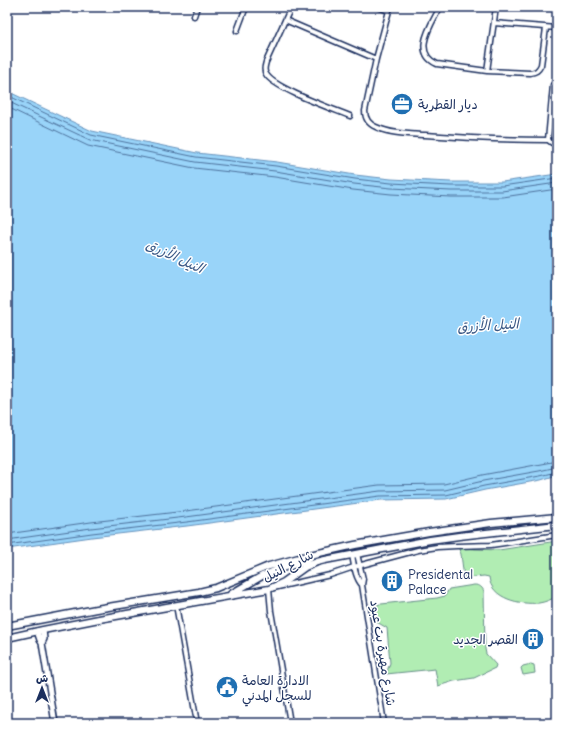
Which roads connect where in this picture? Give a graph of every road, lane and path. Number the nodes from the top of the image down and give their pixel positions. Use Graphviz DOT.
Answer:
graph roads {
  1 [pos="197,7"];
  2 [pos="246,7"];
  3 [pos="291,7"];
  4 [pos="378,7"];
  5 [pos="440,7"];
  6 [pos="496,7"];
  7 [pos="389,9"];
  8 [pos="194,16"];
  9 [pos="285,20"];
  10 [pos="494,23"];
  11 [pos="546,28"];
  12 [pos="557,28"];
  13 [pos="237,30"];
  14 [pos="376,59"];
  15 [pos="487,71"];
  16 [pos="557,80"];
  17 [pos="350,116"];
  18 [pos="548,140"];
  19 [pos="557,143"];
  20 [pos="557,517"];
  21 [pos="557,525"];
  22 [pos="557,535"];
  23 [pos="353,546"];
  24 [pos="355,554"];
  25 [pos="310,555"];
  26 [pos="360,565"];
  27 [pos="354,567"];
  28 [pos="362,585"];
  29 [pos="269,589"];
  30 [pos="226,597"];
  31 [pos="176,605"];
  32 [pos="100,608"];
  33 [pos="99,619"];
  34 [pos="7,626"];
  35 [pos="40,630"];
  36 [pos="7,638"];
  37 [pos="55,723"];
  38 [pos="197,723"];
  39 [pos="290,723"];
  40 [pos="384,723"];
  1 -- 8 [label="street"];
  2 -- 13 [label="street"];
  3 -- 9 [label="street"];
  4 -- 7 [label="street"];
  5 -- 15 [label="street"];
  6 -- 10 [label="street"];
  7 -- 14 [label="street"];
  9 -- 14 [label="street"];
  9 -- 17 [label="street"];
  10 -- 11 [label="street"];
  10 -- 15 [label="street"];
  11 -- 12 [label="street"];
  11 -- 15 [label="street"];
  14 -- 18 [label="street"];
  16 -- 18 [label="street"];
  18 -- 19 [label="street"];
  20 -- 23 [label="main road, شارع النيل"];
  21 -- 24 [label="main road, شارع النيل"];
  22 -- 26 [label="street"];
  23 -- 24 [label="main road"];
  23 -- 25 [label="main road, شارع النيل"];
  24 -- 26 [label="street"];
  24 -- 27 [label="street"];
  24 -- 29 [label="main road, شارع النيل"];
  25 -- 30 [label="main road"];
  25 -- 32 [label="main road, شارع النيل"];
  26 -- 27 [label="street"];
  26 -- 28 [label="street"];
  27 -- 28 [label="street"];
  27 -- 29 [label="street"];
  28 -- 40 [label="street, شارع مهيرة بت عبود"];
  29 -- 30 [label="main road, شارع النيل"];
  29 -- 39 [label="street"];
  30 -- 31 [label="main road, شارع النيل"];
  31 -- 33 [label="main road, شارع النيل"];
  31 -- 38 [label="street"];
  32 -- 33 [label="main road"];
  32 -- 34 [label="main road, شارع النيل"];
  33 -- 35 [label="main road, شارع النيل"];
  35 -- 36 [label="main road, شارع النيل"];
  35 -- 37 [label="street"];
}
